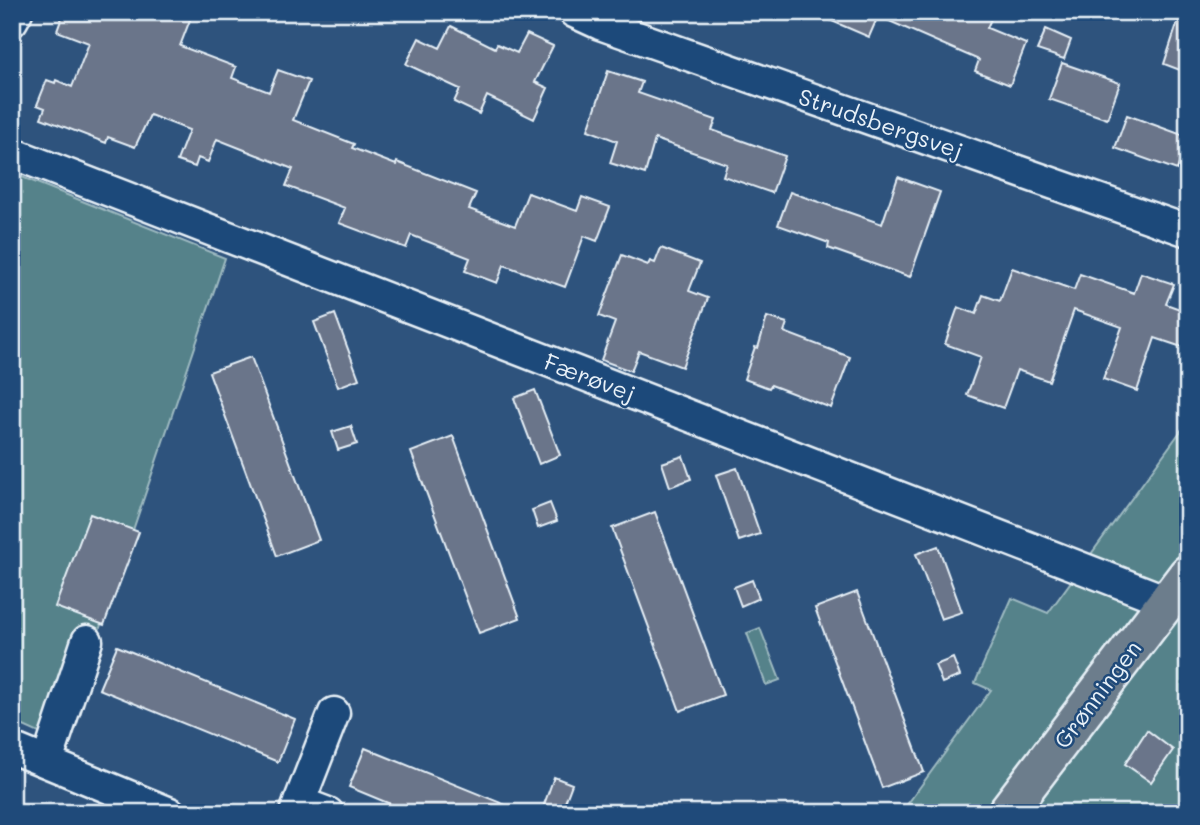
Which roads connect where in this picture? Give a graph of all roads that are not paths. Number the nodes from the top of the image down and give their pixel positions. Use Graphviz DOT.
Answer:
graph roads {
  1 [pos="17,12"];
  2 [pos="593,16"];
  3 [pos="12,21"];
  4 [pos="12,153"];
  5 [pos="1188,231"];
  6 [pos="1178,588"];
  7 [pos="87,641"];
  8 [pos="334,713"];
  9 [pos="12,748"];
  10 [pos="47,762"];
  11 [pos="297,807"];
  12 [pos="170,813"];
  13 [pos="328,813"];
  14 [pos="1006,813"];
  1 -- 3 [label="street"];
  2 -- 5 [label="street, Strudsbergsvej"];
  4 -- 6 [label="street, Færøvej"];
  6 -- 14 [label="main road, Grønningen"];
  7 -- 10 [label="street"];
  8 -- 11 [label="street"];
  9 -- 10 [label="street"];
  10 -- 12 [label="street"];
  11 -- 13 [label="street"];
}
